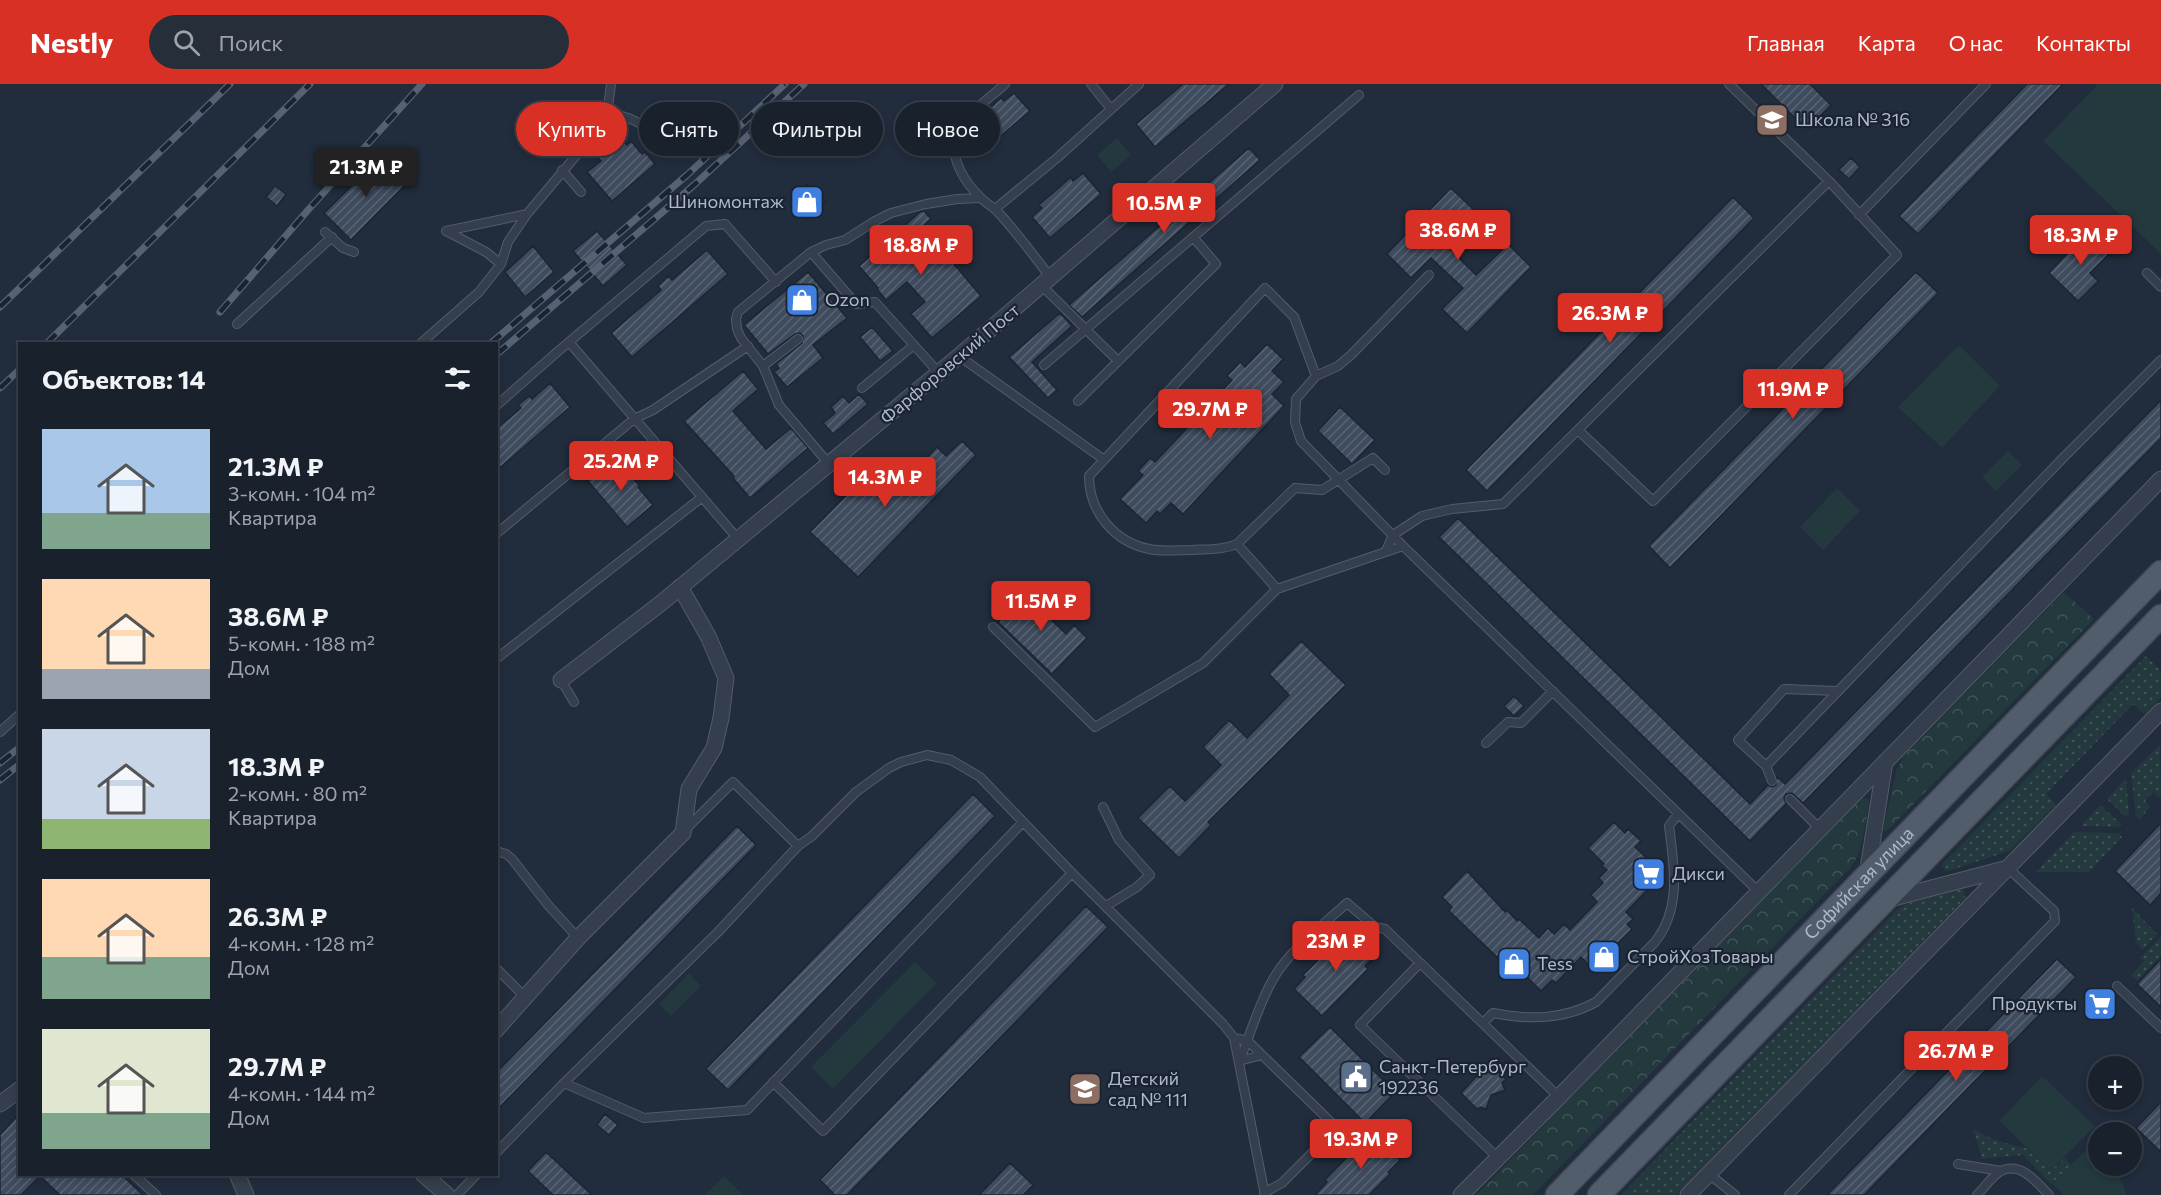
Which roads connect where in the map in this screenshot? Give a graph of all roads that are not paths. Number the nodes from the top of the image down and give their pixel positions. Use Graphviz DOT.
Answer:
graph roads {
  1 [pos="610,84"];
  2 [pos="1005,84"];
  3 [pos="1091,84"];
  4 [pos="1139,84"];
  5 [pos="1275,84"];
  6 [pos="1729,84"];
  7 [pos="1986,84"];
  8 [pos="1359,94"];
  9 [pos="608,102"];
  10 [pos="1111,109"];
  11 [pos="575,156"];
  12 [pos="562,170"];
  13 [pos="1829,181"];
  14 [pos="581,192"];
  15 [pos="981,198"];
  16 [pos="995,209"];
  17 [pos="527,214"];
  18 [pos="1859,215"];
  19 [pos="1193,237"];
  20 [pos="354,252"];
  21 [pos="811,252"];
  22 [pos="501,264"];
  23 [pos="2146,273"];
  24 [pos="1429,275"];
  25 [pos="776,282"];
  26 [pos="1047,282"];
  27 [pos="2161,287"];
  28 [pos="237,324"];
  29 [pos="1086,328"];
  30 [pos="798,339"];
  31 [pos="422,342"];
  32 [pos="569,342"];
  33 [pos="914,345"];
  34 [pos="748,346"];
  35 [pos="959,356"];
  36 [pos="2161,360"];
  37 [pos="1118,361"];
  38 [pos="1044,365"];
  39 [pos="763,366"];
  40 [pos="939,373"];
  41 [pos="1316,376"];
  42 [pos="862,388"];
  43 [pos="1078,401"];
  44 [pos="498,404"];
  45 [pos="634,419"];
  46 [pos="1578,430"];
  47 [pos="1103,459"];
  48 [pos="829,464"];
  49 [pos="1385,470"];
  50 [pos="2161,479"];
  51 [pos="1339,480"];
  52 [pos="701,498"];
  53 [pos="498,532"];
  54 [pos="1393,535"];
  55 [pos="738,539"];
  56 [pos="1237,544"];
  57 [pos="1403,546"];
  58 [pos="1386,551"];
  59 [pos="2161,572"];
  60 [pos="680,587"];
  61 [pos="1277,589"];
  62 [pos="2161,616"];
  63 [pos="993,627"];
  64 [pos="498,657"];
  65 [pos="561,680"];
  66 [pos="1553,691"];
  67 [pos="1837,691"];
  68 [pos="574,702"];
  69 [pos="2161,711"];
  70 [pos="18,716"];
  71 [pos="0,732"];
  72 [pos="1486,743"];
  73 [pos="1885,762"];
  74 [pos="1766,766"];
  75 [pos="1772,782"];
  76 [pos="1790,799"];
  77 [pos="1103,807"];
  78 [pos="1678,814"];
  79 [pos="1023,822"];
  80 [pos="1820,829"];
  81 [pos="683,832"];
  82 [pos="798,846"];
  83 [pos="498,852"];
  84 [pos="2008,868"];
  85 [pos="1072,873"];
  86 [pos="1867,875"];
  87 [pos="1759,892"];
  88 [pos="1886,900"];
  89 [pos="1106,906"];
  90 [pos="578,938"];
  91 [pos="1420,963"];
  92 [pos="498,970"];
  93 [pos="2117,986"];
  94 [pos="1754,992"];
  95 [pos="526,998"];
  96 [pos="1775,1014"];
  97 [pos="1483,1023"];
  98 [pos="498,1028"];
  99 [pos="2161,1028"];
  100 [pos="1234,1038"];
  101 [pos="1248,1041"];
  102 [pos="1262,1055"];
  103 [pos="1239,1061"];
  104 [pos="773,1082"];
  105 [pos="564,1083"];
  106 [pos="18,1090"];
  107 [pos="1559,1097"];
  108 [pos="0,1104"];
  109 [pos="498,1151"];
  110 [pos="1497,1158"];
  111 [pos="1958,1164"];
  112 [pos="2001,1171"];
  113 [pos="1709,1174"];
  114 [pos="135,1176"];
  115 [pos="238,1176"];
  116 [pos="425,1176"];
  117 [pos="475,1176"];
  118 [pos="1265,1194"];
  119 [pos="156,1195"];
  120 [pos="246,1195"];
  121 [pos="447,1195"];
  122 [pos="457,1195"];
  123 [pos="1461,1195"];
  124 [pos="1557,1195"];
  125 [pos="1599,1195"];
  126 [pos="1688,1195"];
  127 [pos="1735,1195"];
  128 [pos="1789,1195"];
  129 [pos="1977,1195"];
  130 [pos="2049,1195"];
  1 -- 9 [label="lane"];
  2 -- 15 [label="lane"];
  3 -- 10 [label="lane"];
  4 -- 10 [label="lane"];
  5 -- 26 [label="street, Фарфоровский Пост"];
  6 -- 13 [label="lane"];
  7 -- 18 [label="lane"];
  8 -- 19 [label="lane"];
  10 -- 16 [label="lane"];
  11 -- 12 [label="lane"];
  12 -- 14 [label="lane"];
  12 -- 17 [label="lane"];
  13 -- 18 [label="lane"];
  13 -- 46 [label="lane"];
  15 -- 16 [label="lane"];
  15 -- 21 [label="lane"];
  16 -- 26 [label="lane"];
  17 -- 22 [label="lane"];
  17 -- 22 [label="lane"];
  18 -- 46 [label="lane"];
  19 -- 29 [label="lane"];
  19 -- 37 [label="lane"];
  20 -- 28 [label="lane"];
  21 -- 25 [label="lane"];
  21 -- 33 [label="lane"];
  22 -- 31 [label="lane"];
  23 -- 27 [label="lane"];
  24 -- 41 [label="lane"];
  25 -- 32 [label="lane"];
  25 -- 34 [label="lane"];
  26 -- 29 [label="lane"];
  26 -- 35 [label="street, Фарфоровский Пост"];
  29 -- 37 [label="lane"];
  29 -- 38 [label="lane"];
  30 -- 39 [label="lane"];
  32 -- 44 [label="lane"];
  32 -- 45 [label="lane"];
  33 -- 40 [label="lane"];
  33 -- 42 [label="lane"];
  34 -- 39 [label="lane"];
  34 -- 45 [label="lane"];
  35 -- 40 [label="street, Фарфоровский Пост"];
  35 -- 47 [label="lane"];
  36 -- 67 [label="lane"];
  37 -- 43 [label="lane"];
  39 -- 48 [label="lane"];
  40 -- 48 [label="street, Фарфоровский Пост"];
  41 -- 47 [label="lane"];
  41 -- 51 [label="lane"];
  45 -- 52 [label="lane"];
  45 -- 53 [label="lane"];
  46 -- 54 [label="lane"];
  47 -- 56 [label="lane"];
  48 -- 55 [label="street, Фарфоровский Пост"];
  49 -- 51 [label="lane"];
  50 -- 73 [label="street"];
  51 -- 54 [label="lane"];
  51 -- 56 [label="lane"];
  52 -- 55 [label="lane"];
  52 -- 64 [label="lane"];
  54 -- 57 [label="lane"];
  54 -- 58 [label="lane"];
  55 -- 60 [label="street, Фарфоровский Пост"];
  56 -- 61 [label="lane"];
  57 -- 58 [label="lane"];
  57 -- 66 [label="lane"];
  58 -- 61 [label="lane"];
  59 -- 86 [label="main road, Софийская улица"];
  60 -- 65 [label="street, Фарфоровский Пост"];
  60 -- 81 [label="street"];
  61 -- 63 [label="lane"];
  62 -- 88 [label="main road, Софийская улица"];
  65 -- 68 [label="lane"];
  66 -- 72 [label="lane"];
  66 -- 78 [label="lane"];
  67 -- 74 [label="lane"];
  67 -- 74 [label="lane"];
  69 -- 84 [label="street"];
  70 -- 71 [label="lane"];
  73 -- 80 [label="street"];
  73 -- 86 [label="street"];
  74 -- 75 [label="lane"];
  76 -- 80 [label="lane"];
  77 -- 89 [label="lane"];
  78 -- 87 [label="lane"];
  78 -- 97 [label="lane"];
  79 -- 82 [label="lane"];
  79 -- 85 [label="lane"];
  79 -- 104 [label="lane"];
  80 -- 87 [label="street"];
  81 -- 82 [label="lane"];
  81 -- 90 [label="street"];
  82 -- 105 [label="lane"];
  83 -- 90 [label="lane"];
  84 -- 88 [label="street"];
  84 -- 113 [label="street"];
  84 -- 128 [label="lane"];
  85 -- 89 [label="lane"];
  85 -- 104 [label="lane"];
  86 -- 94 [label="main road, Софийская улица"];
  87 -- 107 [label="street"];
  88 -- 96 [label="main road, Софийская улица"];
  89 -- 100 [label="lane"];
  90 -- 95 [label="street"];
  91 -- 97 [label="lane"];
  91 -- 101 [label="lane"];
  91 -- 110 [label="lane"];
  92 -- 95 [label="lane"];
  93 -- 99 [label="lane"];
  94 -- 96 [label="main road"];
  94 -- 124 [label="main road, Софийская улица"];
  95 -- 98 [label="street"];
  96 -- 125 [label="main road, Софийская улица"];
  97 -- 107 [label="lane"];
  100 -- 101 [label="lane"];
  100 -- 103 [label="lane"];
  101 -- 102 [label="lane"];
  101 -- 103 [label="lane"];
  102 -- 103 [label="lane"];
  102 -- 118 [label="lane"];
  103 -- 118 [label="lane"];
  104 -- 105 [label="lane"];
  105 -- 109 [label="lane"];
  106 -- 108 [label="street"];
  107 -- 110 [label="street"];
  110 -- 123 [label="street"];
  111 -- 112 [label="lane"];
  112 -- 129 [label="lane"];
  112 -- 130 [label="lane"];
  113 -- 126 [label="street"];
  113 -- 127 [label="lane"];
  114 -- 119 [label="lane"];
  115 -- 120 [label="street"];
  116 -- 121 [label="street"];
  117 -- 122 [label="lane"];
}
